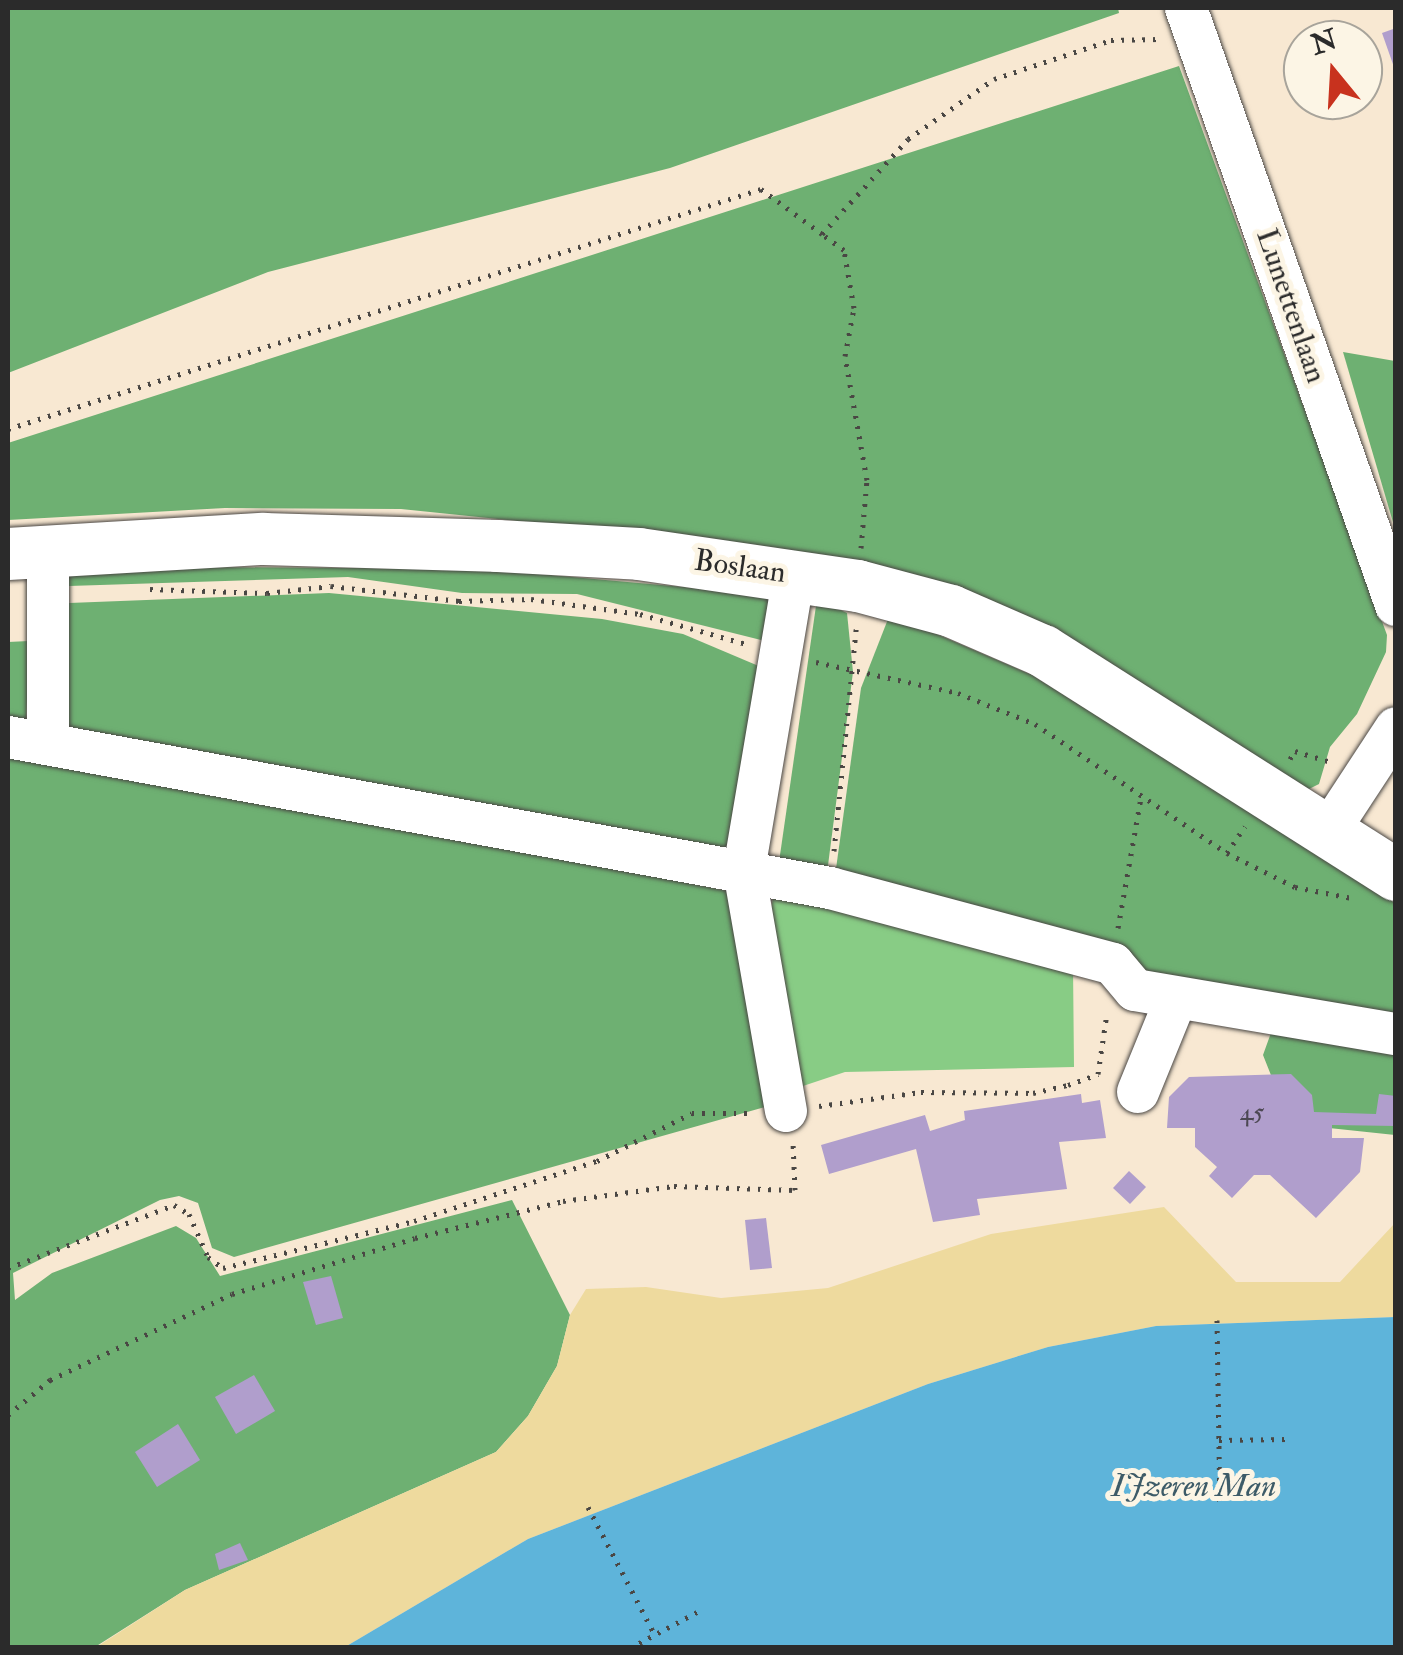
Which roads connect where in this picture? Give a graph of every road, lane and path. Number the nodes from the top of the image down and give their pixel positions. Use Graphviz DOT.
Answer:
graph roads {
  1 [pos="1192,23"];
  2 [pos="822,234"];
  3 [pos="8,430"];
  4 [pos="28,552"];
  5 [pos="794,574"];
  6 [pos="858,586"];
  7 [pos="141,589"];
  8 [pos="1396,604"];
  9 [pos="780,654"];
  10 [pos="854,671"];
  11 [pos="1396,728"];
  12 [pos="28,740"];
  13 [pos="1141,798"];
  14 [pos="1328,832"];
  15 [pos="744,870"];
  16 [pos="1379,887"];
  17 [pos="830,888"];
  18 [pos="1113,964"];
  19 [pos="1176,999"];
  20 [pos="1396,1034"];
  21 [pos="1138,1092"];
  22 [pos="786,1111"];
  23 [pos="8,1268"];
  24 [pos="1217,1320"];
  25 [pos="8,1415"];
  26 [pos="1219,1440"];
  27 [pos="1288,1440"];
  28 [pos="1220,1506"];
  29 [pos="588,1507"];
  30 [pos="699,1611"];
  31 [pos="655,1635"];
  32 [pos="630,1648"];
  1 -- 2 [label="path"];
  1 -- 8 [label="street, Lunettenlaan"];
  2 -- 3 [label="path"];
  2 -- 6 [label="path"];
  4 -- 5 [label="main road, Boslaan"];
  4 -- 12 [label="street"];
  5 -- 6 [label="main road, Boslaan"];
  5 -- 9 [label="street"];
  6 -- 14 [label="main road, Boslaan"];
  7 -- 9 [label="path"];
  9 -- 10 [label="path"];
  9 -- 15 [label="street"];
  10 -- 13 [label="path"];
  10 -- 17 [label="path"];
  11 -- 14 [label="street"];
  12 -- 15 [label="street"];
  13 -- 16 [label="path"];
  13 -- 18 [label="path"];
  14 -- 16 [label="main road, Boslaan"];
  15 -- 17 [label="street"];
  15 -- 22 [label="street"];
  17 -- 18 [label="street"];
  18 -- 19 [label="street"];
  18 -- 22 [label="path"];
  19 -- 20 [label="street"];
  19 -- 21 [label="street"];
  22 -- 23 [label="path"];
  22 -- 25 [label="path"];
  24 -- 26 [label="path"];
  26 -- 27 [label="path"];
  26 -- 28 [label="path"];
  29 -- 31 [label="path"];
  30 -- 31 [label="path"];
  31 -- 32 [label="path"];
}
